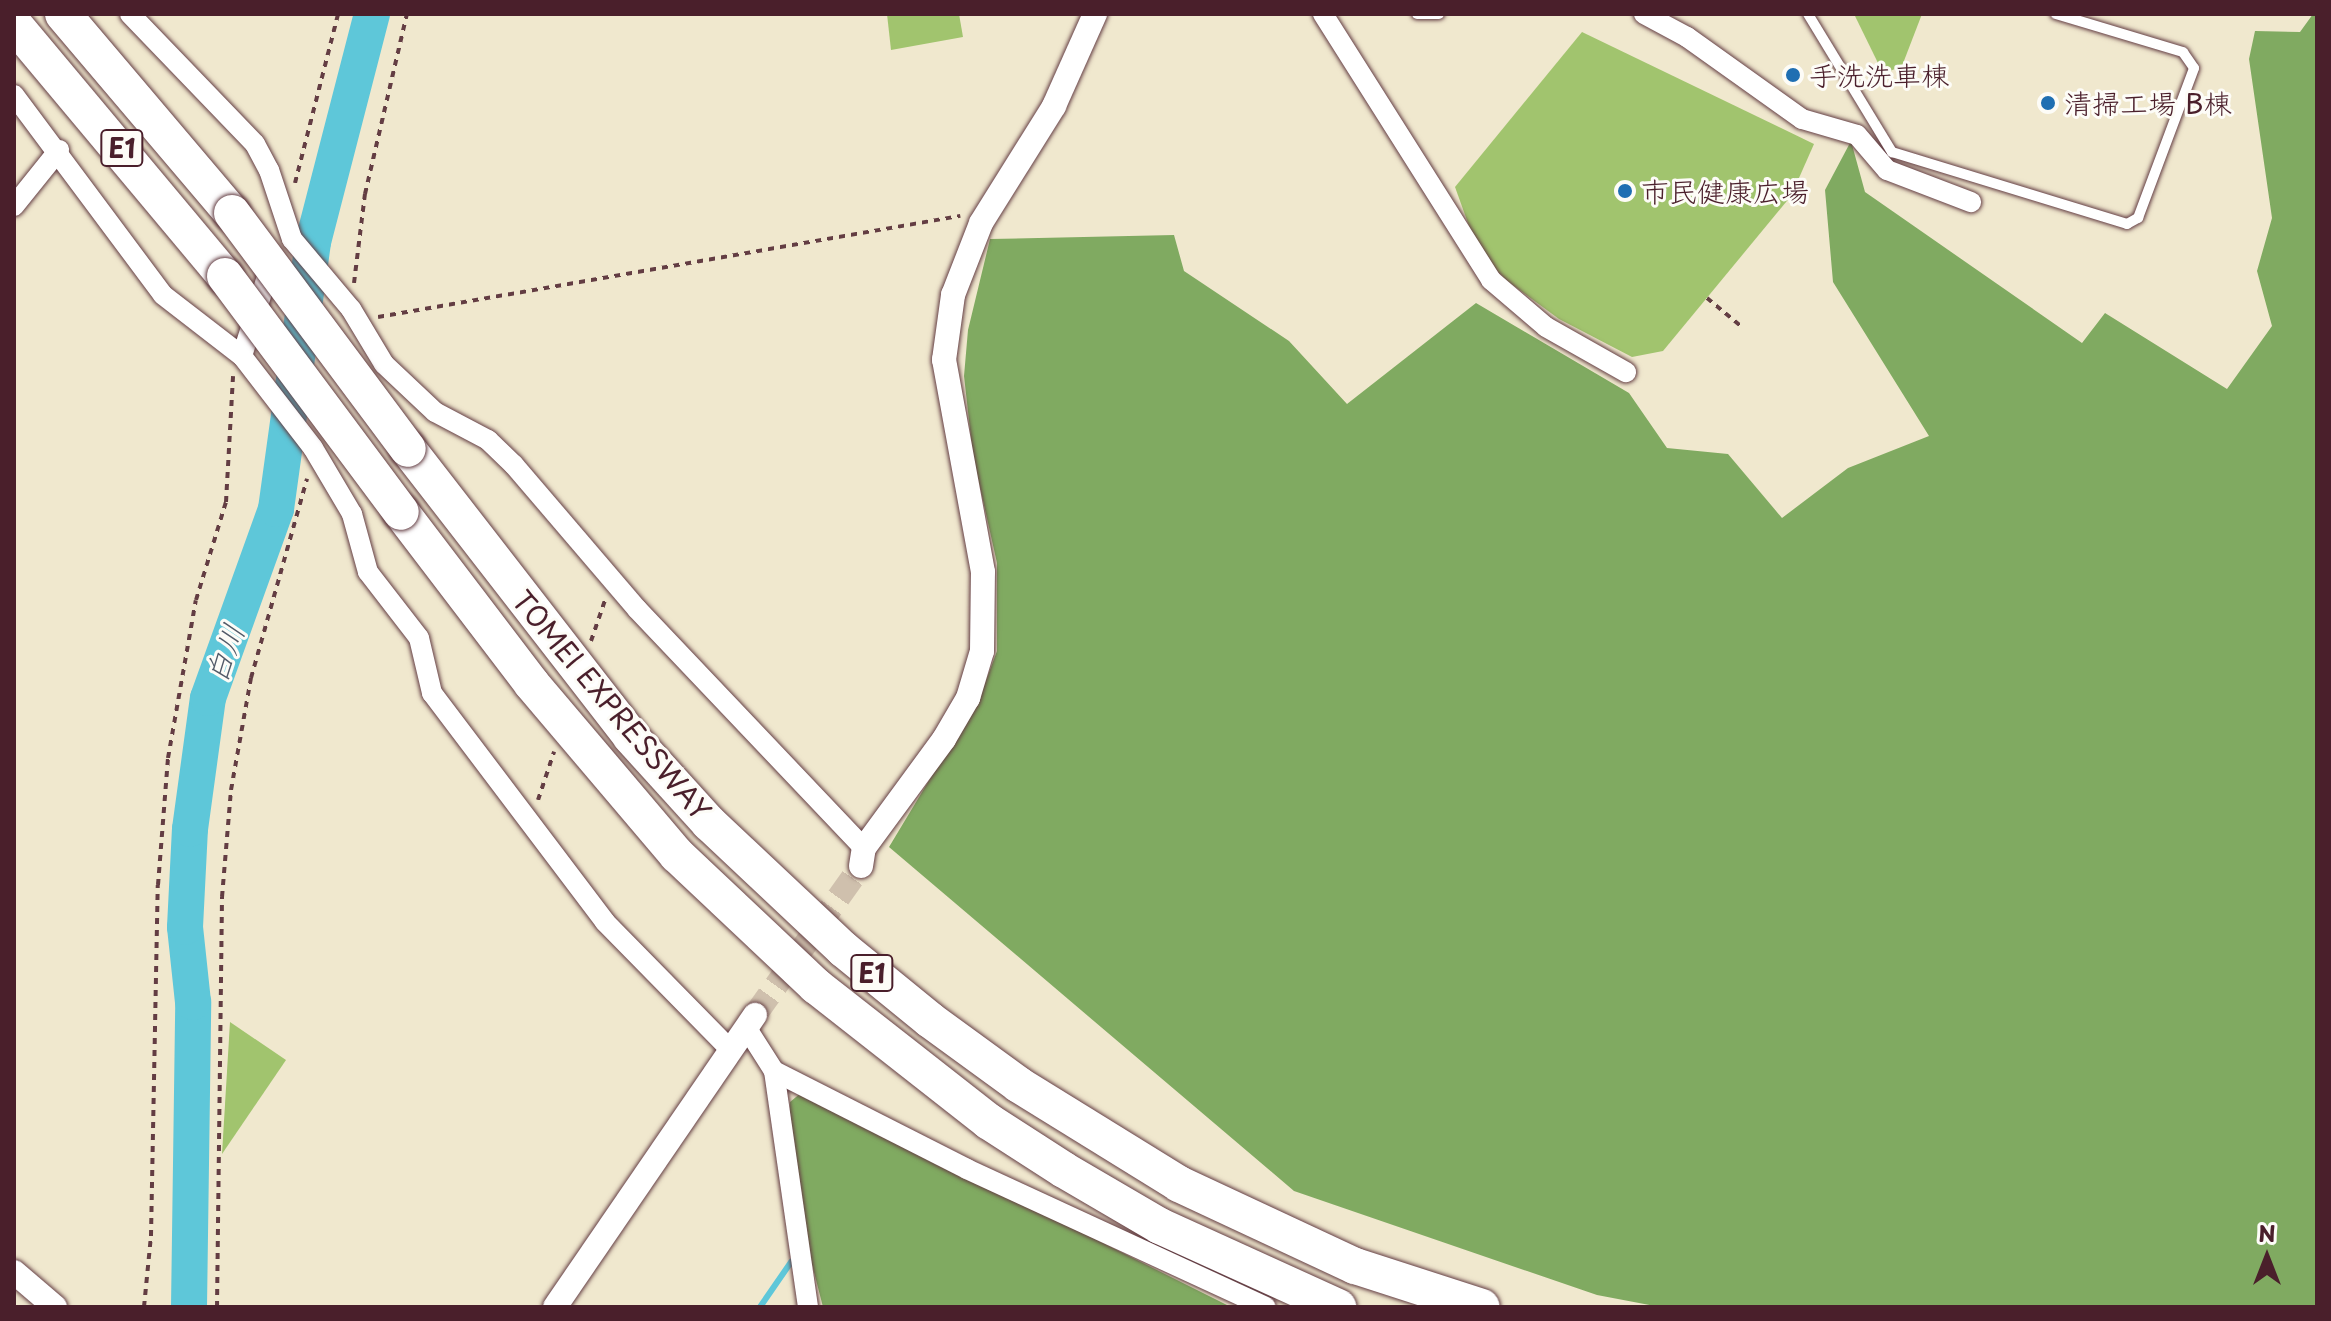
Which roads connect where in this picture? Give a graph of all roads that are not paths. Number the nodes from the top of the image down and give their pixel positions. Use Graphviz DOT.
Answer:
graph roads {
  1 [pos="63,14"];
  2 [pos="130,14"];
  3 [pos="1095,14"];
  4 [pos="1323,14"];
  5 [pos="1417,14"];
  6 [pos="1439,14"];
  7 [pos="1644,14"];
  8 [pos="1808,14"];
  9 [pos="2056,14"];
  10 [pos="14,24"];
  11 [pos="14,95"];
  12 [pos="59,150"];
  13 [pos="1971,202"];
  14 [pos="14,206"];
  15 [pos="288,229"];
  16 [pos="242,356"];
  17 [pos="1626,372"];
  18 [pos="862,857"];
  19 [pos="750,1021"];
  20 [pos="731,1050"];
  21 [pos="774,1071"];
  22 [pos="14,1272"];
  23 [pos="55,1307"];
  24 [pos="555,1307"];
  25 [pos="808,1307"];
  26 [pos="1266,1307"];
  27 [pos="1338,1307"];
  28 [pos="1482,1307"];
  1 -- 28 [label="highway, TOMEI EXPRESSWAY / E1, bridge"];
  2 -- 15 [label="street"];
  3 -- 18 [label="street"];
  4 -- 17 [label="street"];
  5 -- 6 [label="lane"];
  7 -- 13 [label="street"];
  8 -- 9 [label="lane"];
  10 -- 27 [label="highway, TOMEI EXPRESSWAY / E1, bridge"];
  11 -- 12 [label="street"];
  12 -- 14 [label="street"];
  12 -- 16 [label="street"];
  15 -- 16 [label="street"];
  15 -- 18 [label="street"];
  16 -- 20 [label="street"];
  19 -- 20 [label="street"];
  19 -- 21 [label="street"];
  20 -- 24 [label="street"];
  21 -- 25 [label="street"];
  21 -- 26 [label="street"];
  22 -- 23 [label="street"];
}
